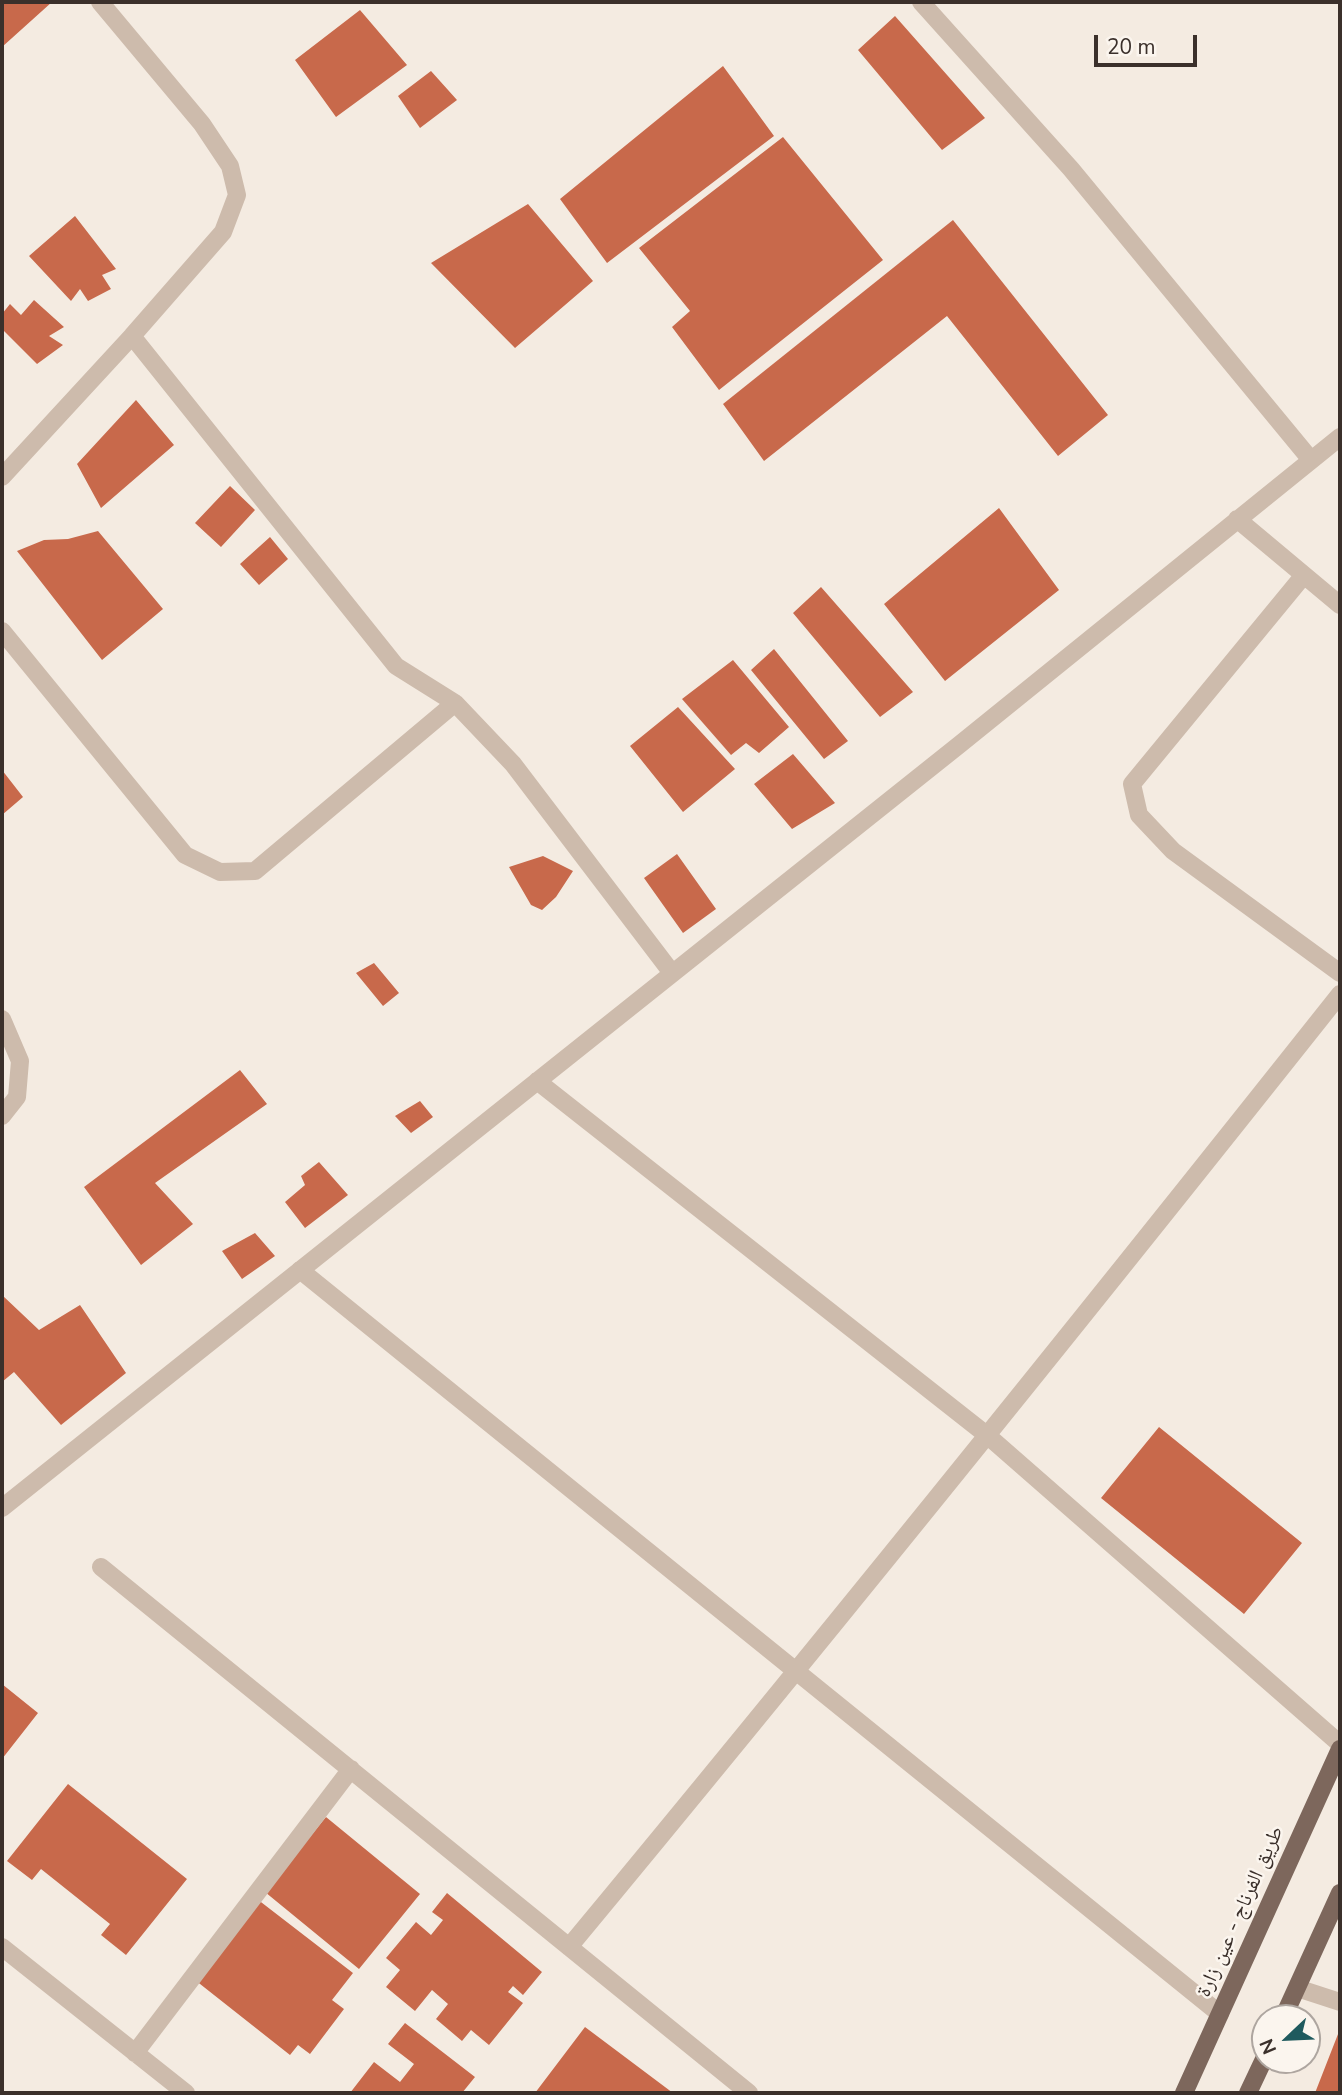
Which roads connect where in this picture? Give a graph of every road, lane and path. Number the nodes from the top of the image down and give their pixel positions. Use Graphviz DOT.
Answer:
graph roads {
  1 [pos="100,2"];
  2 [pos="921,2"];
  3 [pos="132,336"];
  4 [pos="1340,437"];
  5 [pos="1311,460"];
  6 [pos="2,477"];
  7 [pos="1237,519"];
  8 [pos="1304,575"];
  9 [pos="1340,605"];
  10 [pos="2,631"];
  11 [pos="456,703"];
  12 [pos="671,973"];
  13 [pos="1340,973"];
  14 [pos="1340,994"];
  15 [pos="2,1019"];
  16 [pos="537,1081"];
  17 [pos="2,1116"];
  18 [pos="300,1270"];
  19 [pos="988,1436"];
  20 [pos="3,1505"];
  21 [pos="101,1567"];
  22 [pos="797,1672"];
  23 [pos="1340,1746"];
  24 [pos="351,1769"];
  25 [pos="1340,1893"];
  26 [pos="2,1947"];
  27 [pos="569,1947"];
  28 [pos="1297,1988"];
  29 [pos="1340,2002"];
  30 [pos="1290,2004"];
  31 [pos="1220,2014"];
  32 [pos="135,2053"];
  33 [pos="1257,2074"];
  34 [pos="186,2093"];
  35 [pos="749,2093"];
  36 [pos="1184,2093"];
  37 [pos="1248,2093"];
  1 -- 3 [label="street"];
  2 -- 5 [label="street"];
  3 -- 6 [label="street"];
  3 -- 11 [label="street"];
  4 -- 5 [label="street"];
  5 -- 7 [label="street"];
  7 -- 8 [label="street"];
  7 -- 12 [label="street"];
  8 -- 9 [label="street"];
  8 -- 13 [label="street"];
  10 -- 11 [label="street"];
  11 -- 12 [label="street"];
  12 -- 16 [label="street"];
  14 -- 19 [label="street"];
  15 -- 17 [label="street"];
  16 -- 18 [label="street"];
  16 -- 19 [label="street"];
  18 -- 20 [label="street"];
  18 -- 22 [label="street"];
  19 -- 22 [label="street"];
  19 -- 23 [label="street"];
  21 -- 24 [label="street"];
  22 -- 27 [label="street"];
  22 -- 31 [label="street"];
  23 -- 31 [label="main road, طريق الفرناج - عين زارة"];
  24 -- 27 [label="street"];
  24 -- 32 [label="street"];
  25 -- 28 [label="main road"];
  26 -- 32 [label="street"];
  27 -- 35 [label="street"];
  28 -- 29 [label="street"];
  28 -- 30 [label="main road"];
  31 -- 36 [label="main road, طريق الفرناج - عين زارة"];
  32 -- 34 [label="street"];
  33 -- 37 [label="main road"];
}
